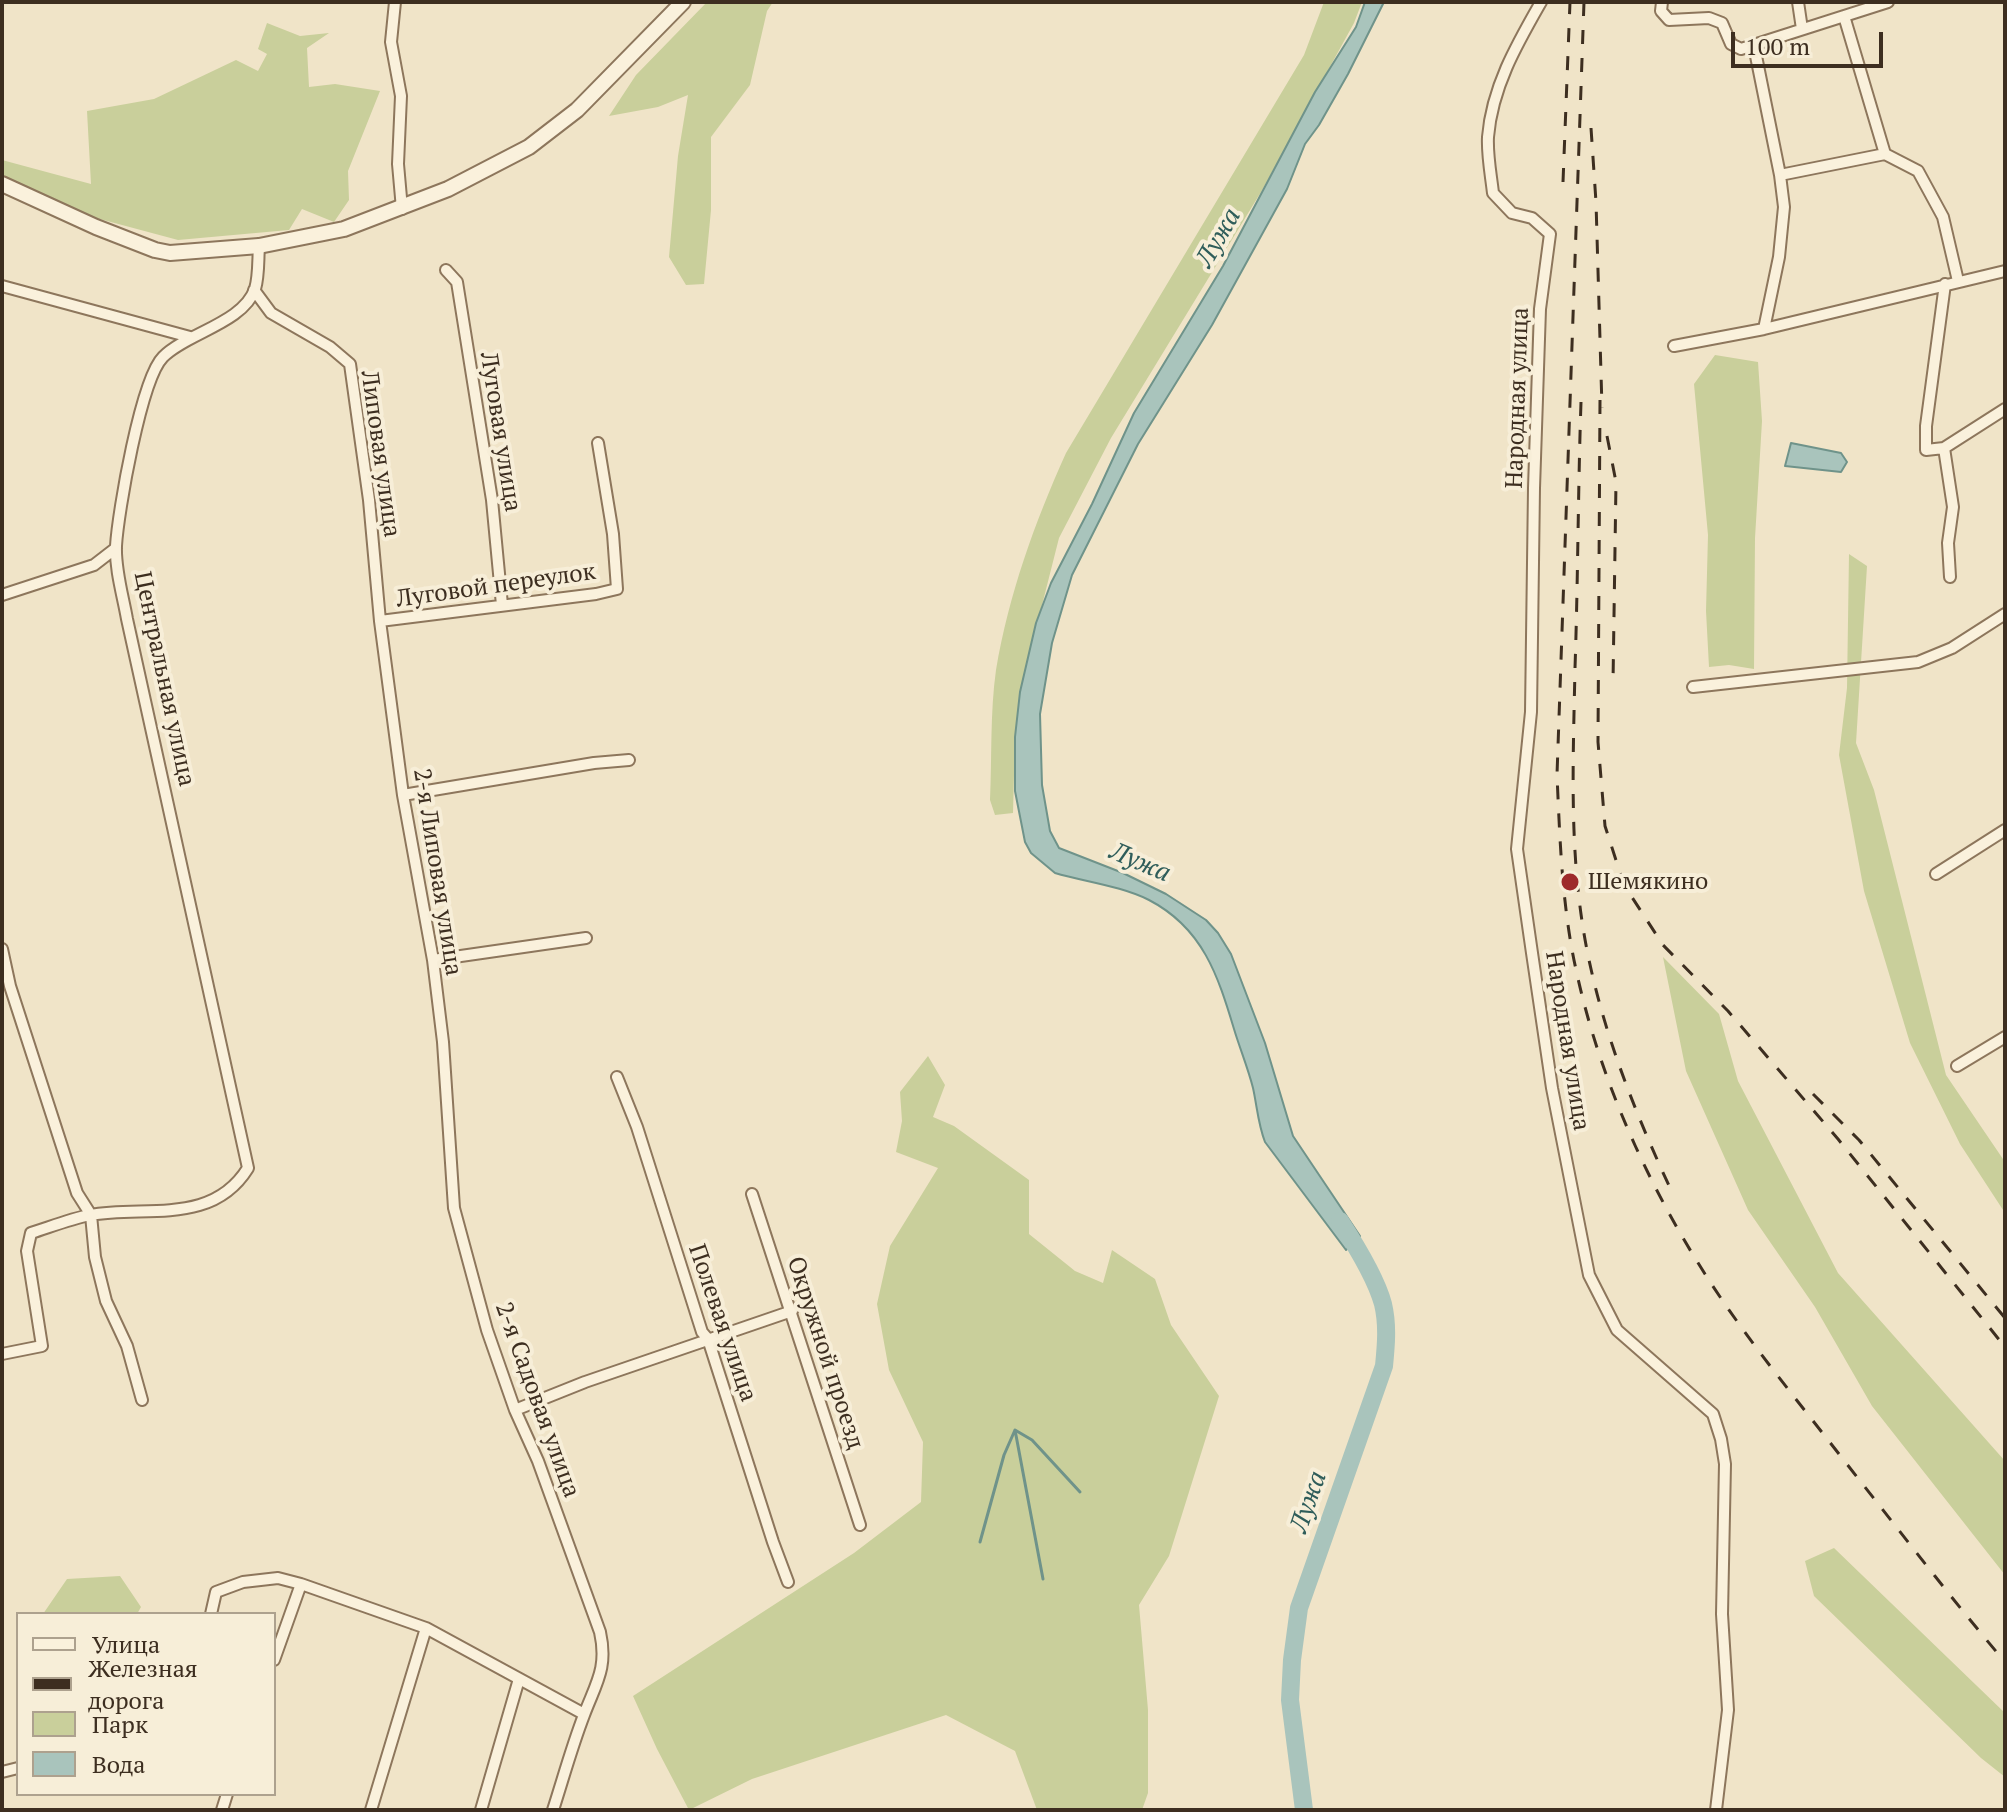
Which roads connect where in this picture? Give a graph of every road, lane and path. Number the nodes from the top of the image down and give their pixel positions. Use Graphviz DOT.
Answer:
graph roads {
  1 [pos="683,2"];
  2 [pos="1541,2"];
  3 [pos="1662,2"];
  4 [pos="1798,2"];
  5 [pos="1888,2"];
  6 [pos="394,4"];
  7 [pos="1844,16"];
  8 [pos="1802,29"];
  9 [pos="1754,46"];
  10 [pos="1885,154"];
  11 [pos="1780,175"];
  12 [pos="2,184"];
  13 [pos="402,209"];
  14 [pos="259,246"];
  15 [pos="446,270"];
  16 [pos="2005,271"];
  17 [pos="1958,281"];
  18 [pos="1945,284"];
  19 [pos="2,286"];
  20 [pos="254,290"];
  21 [pos="1764,329"];
  22 [pos="190,337"];
  23 [pos="1674,346"];
  24 [pos="2005,409"];
  25 [pos="598,443"];
  26 [pos="1944,448"];
  27 [pos="116,548"];
  28 [pos="1950,577"];
  29 [pos="2,595"];
  30 [pos="502,605"];
  31 [pos="2005,614"];
  32 [pos="380,621"];
  33 [pos="1693,687"];
  34 [pos="629,760"];
  35 [pos="403,795"];
  36 [pos="2005,830"];
  37 [pos="1936,874"];
  38 [pos="586,938"];
  39 [pos="2,949"];
  40 [pos="433,960"];
  41 [pos="6,986"];
  42 [pos="2005,1037"];
  43 [pos="1957,1066"];
  44 [pos="617,1077"];
  45 [pos="448,1130"];
  46 [pos="752,1194"];
  47 [pos="91,1215"];
  48 [pos="792,1311"];
  49 [pos="708,1339"];
  50 [pos="2,1354"];
  51 [pos="142,1400"];
  52 [pos="515,1410"];
  53 [pos="860,1525"];
  54 [pos="788,1582"];
  55 [pos="301,1584"];
  56 [pos="211,1612"];
  57 [pos="426,1628"];
  58 [pos="276,1654"];
  59 [pos="519,1679"];
  60 [pos="584,1714"];
  61 [pos="371,1810"];
  62 [pos="481,1810"];
  63 [pos="553,1810"];
  64 [pos="1716,1810"];
  1 -- 13 [label="street"];
  2 -- 64 [label="street, Народная улица"];
  3 -- 9 [label="street"];
  4 -- 8 [label="street"];
  5 -- 7 [label="street"];
  6 -- 13 [label="street"];
  7 -- 8 [label="street"];
  7 -- 10 [label="street"];
  8 -- 9 [label="street"];
  9 -- 11 [label="street"];
  10 -- 11 [label="street"];
  10 -- 17 [label="street"];
  11 -- 21 [label="street"];
  12 -- 14 [label="street"];
  13 -- 14 [label="street"];
  14 -- 20 [label="street"];
  15 -- 30 [label="street, Луговая улица"];
  16 -- 17 [label="street"];
  17 -- 18 [label="street"];
  18 -- 21 [label="street"];
  18 -- 26 [label="street"];
  19 -- 22 [label="street"];
  20 -- 22 [label="street, Центральная улица"];
  20 -- 32 [label="street, Липовая улица"];
  21 -- 23 [label="street"];
  22 -- 27 [label="street, Центральная улица"];
  24 -- 26 [label="street"];
  25 -- 30 [label="street, Луговой переулок"];
  26 -- 28 [label="street"];
  27 -- 29 [label="street"];
  27 -- 47 [label="street, Центральная улица"];
  30 -- 32 [label="street, Луговой переулок"];
  31 -- 33 [label="street"];
  32 -- 35 [label="street, 2-я Липовая улица"];
  34 -- 35 [label="street"];
  35 -- 40 [label="street, 2-я Липовая улица"];
  36 -- 37 [label="street"];
  38 -- 40 [label="street"];
  39 -- 41 [label="street"];
  40 -- 45 [label="street, 2-я Липовая улица"];
  41 -- 47 [label="street"];
  42 -- 43 [label="street"];
  44 -- 49 [label="street, Полевая улица"];
  45 -- 52 [label="street, 2-я Садовая улица"];
  46 -- 48 [label="street, Окружной проезд"];
  47 -- 50 [label="street"];
  47 -- 51 [label="street"];
  48 -- 49 [label="street"];
  48 -- 53 [label="street, Окружной проезд"];
  49 -- 52 [label="street"];
  49 -- 54 [label="street, Полевая улица"];
  52 -- 60 [label="street, 2-я Садовая улица"];
  55 -- 56 [label="street"];
  55 -- 57 [label="street"];
  55 -- 58 [label="street"];
  57 -- 59 [label="street"];
  57 -- 61 [label="street"];
  59 -- 60 [label="street"];
  59 -- 62 [label="street"];
  60 -- 63 [label="street"];
}
